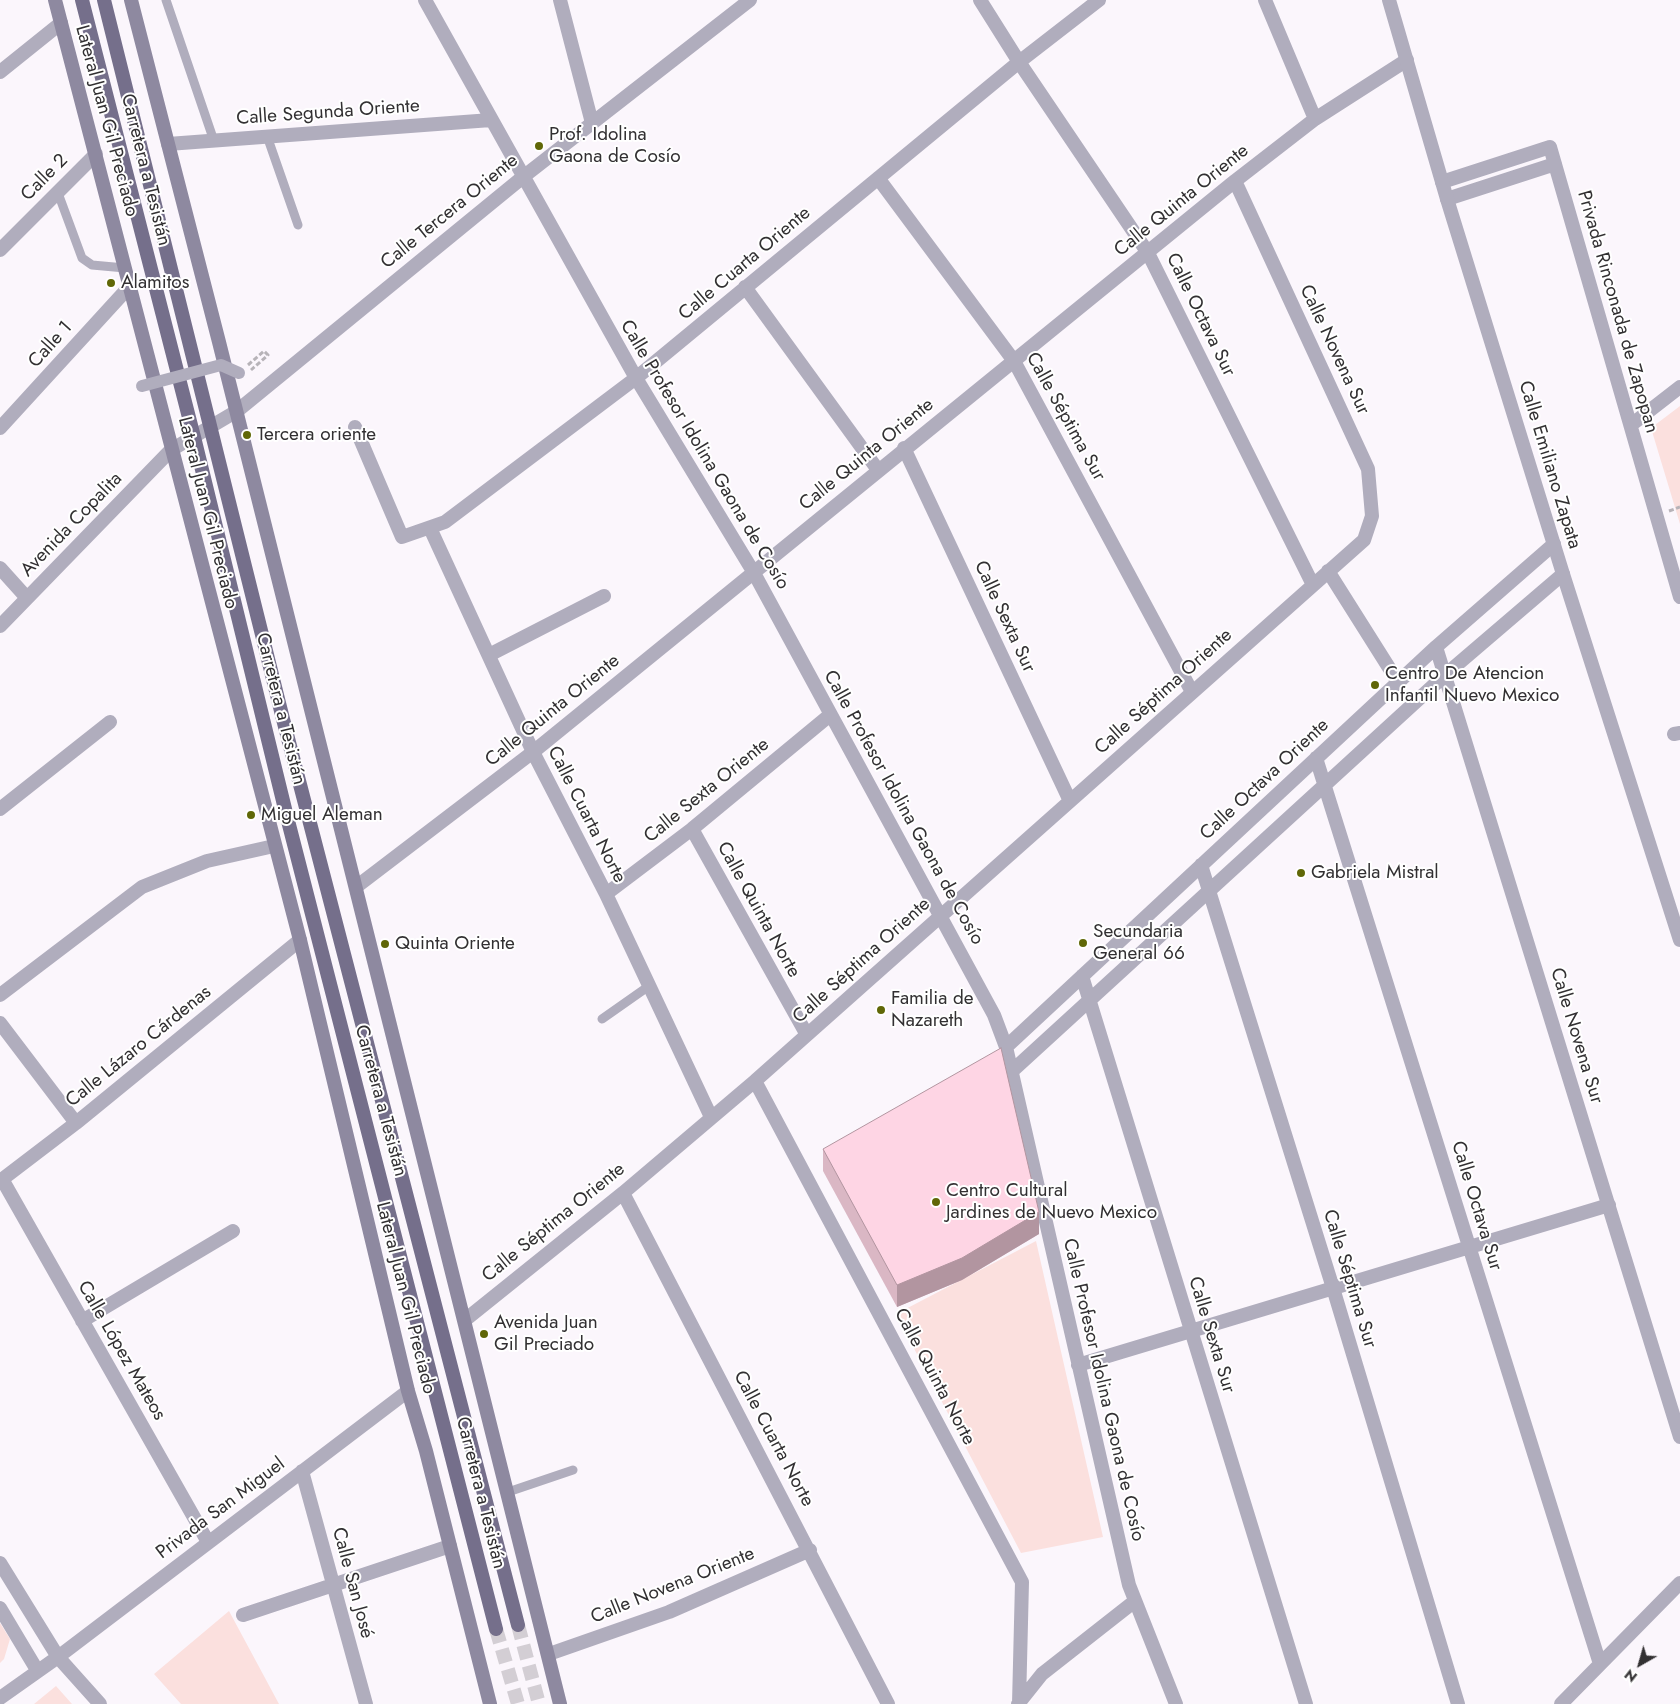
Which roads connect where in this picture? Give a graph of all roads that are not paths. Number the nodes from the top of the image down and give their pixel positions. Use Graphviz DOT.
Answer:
graph roads {
  1 [pos="56,0"];
  2 [pos="82,0"];
  3 [pos="104,0"];
  4 [pos="131,0"];
  5 [pos="166,0"];
  6 [pos="425,0"];
  7 [pos="560,0"];
  8 [pos="750,0"];
  9 [pos="980,0"];
  10 [pos="1099,0"];
  11 [pos="1265,0"];
  12 [pos="1389,0"];
  13 [pos="61,23"];
  14 [pos="1407,60"];
  15 [pos="1018,62"];
  16 [pos="0,72"];
  17 [pos="1315,119"];
  18 [pos="492,120"];
  19 [pos="592,123"];
  20 [pos="268,136"];
  21 [pos="214,140"];
  22 [pos="168,144"];
  23 [pos="96,154"];
  24 [pos="1554,164"];
  25 [pos="523,177"];
  26 [pos="878,178"];
  27 [pos="1235,181"];
  28 [pos="1442,182"];
  29 [pos="58,193"];
  30 [pos="1447,199"];
  31 [pos="298,225"];
  32 [pos="0,250"];
  33 [pos="1148,253"];
  34 [pos="125,268"];
  35 [pos="130,287"];
  36 [pos="745,288"];
  37 [pos="1014,361"];
  38 [pos="244,372"];
  39 [pos="636,378"];
  40 [pos="142,386"];
  41 [pos="1680,388"];
  42 [pos="237,411"];
  43 [pos="1631,425"];
  44 [pos="211,426"];
  45 [pos="355,427"];
  46 [pos="0,428"];
  47 [pos="194,437"];
  48 [pos="904,448"];
  49 [pos="171,450"];
  50 [pos="878,470"];
  51 [pos="430,528"];
  52 [pos="1364,540"];
  53 [pos="1554,544"];
  54 [pos="0,568"];
  55 [pos="1328,572"];
  56 [pos="754,573"];
  57 [pos="1563,574"];
  58 [pos="1313,585"];
  59 [pos="604,596"];
  60 [pos="1680,597"];
  61 [pos="27,598"];
  62 [pos="0,626"];
  63 [pos="1436,647"];
  64 [pos="488,655"];
  65 [pos="1445,675"];
  66 [pos="1398,682"];
  67 [pos="1192,692"];
  68 [pos="830,716"];
  69 [pos="110,722"];
  70 [pos="533,752"];
  71 [pos="1316,758"];
  72 [pos="1324,786"];
  73 [pos="1070,801"];
  74 [pos="0,809"];
  75 [pos="692,830"];
  76 [pos="274,846"];
  77 [pos="1201,865"];
  78 [pos="356,887"];
  79 [pos="1209,891"];
  80 [pos="606,894"];
  81 [pos="940,916"];
  82 [pos="300,940"];
  83 [pos="1680,940"];
  84 [pos="1082,976"];
  85 [pos="649,986"];
  86 [pos="0,995"];
  87 [pos="1090,1001"];
  88 [pos="602,1019"];
  89 [pos="0,1022"];
  90 [pos="807,1035"];
  91 [pos="1006,1047"];
  92 [pos="1011,1072"];
  93 [pos="755,1081"];
  94 [pos="711,1117"];
  95 [pos="76,1123"];
  96 [pos="1,1180"];
  97 [pos="623,1192"];
  98 [pos="1609,1206"];
  99 [pos="233,1231"];
  100 [pos="1469,1248"];
  101 [pos="1333,1288"];
  102 [pos="465,1320"];
  103 [pos="82,1321"];
  104 [pos="1191,1331"];
  105 [pos="1078,1365"];
  106 [pos="408,1391"];
  107 [pos="1680,1437"];
  108 [pos="574,1470"];
  109 [pos="302,1471"];
  110 [pos="508,1492"];
  111 [pos="208,1542"];
  112 [pos="450,1546"];
  113 [pos="810,1550"];
  114 [pos="0,1563"];
  115 [pos="1680,1583"];
  116 [pos="332,1587"];
  117 [pos="1135,1601"];
  118 [pos="0,1608"];
  119 [pos="243,1615"];
  120 [pos="518,1625"];
  121 [pos="496,1629"];
  122 [pos="549,1654"];
  123 [pos="58,1657"];
  124 [pos="1600,1664"];
  125 [pos="37,1670"];
  126 [pos="0,1698"];
  127 [pos="1565,1702"];
  128 [pos="100,1704"];
  129 [pos="366,1704"];
  130 [pos="490,1704"];
  131 [pos="560,1704"];
  132 [pos="888,1704"];
  133 [pos="1018,1704"];
  134 [pos="1176,1704"];
  135 [pos="1306,1704"];
  136 [pos="1458,1704"];
  1 -- 13 [label="main road, Lateral Juan Gil Preciado"];
  2 -- 47 [label="main road, Carretera a Tesistán"];
  3 -- 44 [label="main road, Carretera a Tesistán"];
  4 -- 22 [label="main road"];
  5 -- 21 [label="lane"];
  6 -- 18 [label="street, Calle Profesor Idolina Gaona de Cosío"];
  7 -- 19 [label="street"];
  8 -- 19 [label="street, Calle Tercera Oriente"];
  9 -- 15 [label="street, Calle Octava Sur"];
  10 -- 15 [label="street, Calle Cuarta Oriente"];
  11 -- 17 [label="street"];
  12 -- 14 [label="street, Calle Emiliano Zapata"];
  13 -- 16 [label="street"];
  13 -- 23 [label="main road, Lateral Juan Gil Preciado"];
  14 -- 17 [label="street, Calle Quinta Oriente"];
  14 -- 28 [label="street, Calle Emiliano Zapata"];
  15 -- 26 [label="street, Calle Cuarta Oriente"];
  15 -- 33 [label="street, Calle Octava Sur"];
  17 -- 27 [label="street, Calle Quinta Oriente"];
  18 -- 20 [label="street, Calle Segunda Oriente"];
  18 -- 25 [label="street, Calle Profesor Idolina Gaona de Cosío"];
  19 -- 25 [label="street, Calle Tercera Oriente"];
  20 -- 21 [label="street, Calle Segunda Oriente"];
  20 -- 31 [label="lane"];
  21 -- 22 [label="street, Calle Segunda Oriente"];
  22 -- 42 [label="main road"];
  23 -- 29 [label="street, Calle 2"];
  23 -- 34 [label="main road, Lateral Juan Gil Preciado"];
  24 -- 28 [label="street, Privada Rinconada de Zapopan"];
  24 -- 30 [label="street"];
  24 -- 43 [label="street, Privada Rinconada de Zapopan"];
  25 -- 39 [label="street, Calle Profesor Idolina Gaona de Cosío"];
  25 -- 42 [label="street, Calle Tercera Oriente"];
  26 -- 36 [label="street, Calle Cuarta Oriente"];
  26 -- 37 [label="street, Calle Séptima Sur"];
  27 -- 33 [label="street, Calle Quinta Oriente"];
  27 -- 52 [label="street, Calle Novena Sur"];
  28 -- 30 [label="street, Calle Emiliano Zapata"];
  29 -- 32 [label="street, Calle 2"];
  29 -- 34 [label="lane"];
  30 -- 53 [label="street, Calle Emiliano Zapata"];
  33 -- 37 [label="street, Calle Quinta Oriente"];
  33 -- 58 [label="street, Calle Octava Sur"];
  34 -- 35 [label="main road, Lateral Juan Gil Preciado"];
  35 -- 46 [label="street, Calle 1"];
  35 -- 49 [label="main road, Lateral Juan Gil Preciado"];
  36 -- 39 [label="street, Calle Cuarta Oriente"];
  36 -- 50 [label="street"];
  37 -- 48 [label="street, Calle Quinta Oriente"];
  37 -- 67 [label="street, Calle Séptima Sur"];
  38 -- 40 [label="street, bridge"];
  39 -- 51 [label="street, Calle Cuarta Oriente"];
  39 -- 56 [label="street, Calle Profesor Idolina Gaona de Cosío"];
  41 -- 43 [label="street"];
  42 -- 44 [label="street, Calle Tercera Oriente"];
  42 -- 78 [label="main road"];
  43 -- 60 [label="street, Privada Rinconada de Zapopan"];
  44 -- 47 [label="street, Calle Tercera Oriente"];
  44 -- 120 [label="main road, Carretera a Tesistán"];
  45 -- 51 [label="street, Calle Cuarta Oriente"];
  47 -- 49 [label="street, Calle Tercera Oriente"];
  47 -- 121 [label="main road, Carretera a Tesistán"];
  48 -- 50 [label="street, Calle Quinta Oriente"];
  48 -- 73 [label="street, Calle Sexta Sur"];
  49 -- 61 [label="street, Avenida Copalita"];
  49 -- 76 [label="main road, Lateral Juan Gil Preciado"];
  50 -- 56 [label="street, Calle Quinta Oriente"];
  51 -- 64 [label="street, Calle Cuarta Norte"];
  52 -- 55 [label="street, Calle Séptima Oriente"];
  53 -- 57 [label="street, Calle Emiliano Zapata"];
  53 -- 63 [label="street, Calle Octava Oriente"];
  54 -- 61 [label="street"];
  55 -- 58 [label="street, Calle Séptima Oriente"];
  55 -- 66 [label="street"];
  56 -- 68 [label="street, Calle Profesor Idolina Gaona de Cosío"];
  56 -- 70 [label="street, Calle Quinta Oriente"];
  57 -- 65 [label="street"];
  57 -- 83 [label="street, Calle Emiliano Zapata"];
  58 -- 67 [label="street, Calle Séptima Oriente"];
  59 -- 64 [label="street"];
  61 -- 62 [label="street, Avenida Copalita"];
  63 -- 65 [label="street, Calle Novena Sur"];
  63 -- 66 [label="street, Calle Octava Oriente"];
  64 -- 70 [label="street, Calle Cuarta Norte"];
  65 -- 72 [label="street"];
  65 -- 98 [label="street, Calle Novena Sur"];
  66 -- 71 [label="street, Calle Octava Oriente"];
  67 -- 73 [label="street, Calle Séptima Oriente"];
  68 -- 75 [label="street, Calle Sexta Oriente"];
  68 -- 81 [label="street, Calle Profesor Idolina Gaona de Cosío"];
  69 -- 74 [label="street"];
  70 -- 78 [label="street, Calle Quinta Oriente"];
  70 -- 80 [label="street, Calle Cuarta Norte"];
  71 -- 72 [label="street, Calle Octava Sur"];
  71 -- 77 [label="street, Calle Octava Oriente"];
  72 -- 79 [label="street"];
  72 -- 100 [label="street, Calle Octava Sur"];
  73 -- 81 [label="street, Calle Séptima Oriente"];
  75 -- 80 [label="street, Calle Sexta Oriente"];
  75 -- 90 [label="street, Calle Quinta Norte"];
  76 -- 82 [label="main road, Lateral Juan Gil Preciado"];
  76 -- 86 [label="street"];
  77 -- 79 [label="street, Calle Séptima Sur"];
  77 -- 84 [label="street, Calle Octava Oriente"];
  78 -- 102 [label="main road"];
  79 -- 87 [label="street"];
  79 -- 101 [label="street, Calle Séptima Sur"];
  80 -- 85 [label="street, Calle Cuarta Norte"];
  81 -- 90 [label="street, Calle Séptima Oriente"];
  81 -- 91 [label="street, Calle Profesor Idolina Gaona de Cosío"];
  82 -- 95 [label="street, Calle Lázaro Cárdenas"];
  82 -- 106 [label="main road, Lateral Juan Gil Preciado"];
  84 -- 87 [label="street, Calle Sexta Sur"];
  84 -- 91 [label="street, Calle Octava Oriente"];
  85 -- 88 [label="lane"];
  85 -- 94 [label="street, Calle Cuarta Norte"];
  87 -- 92 [label="street"];
  87 -- 104 [label="street, Calle Sexta Sur"];
  89 -- 95 [label="street"];
  90 -- 93 [label="street, Calle Séptima Oriente"];
  91 -- 92 [label="street, Calle Profesor Idolina Gaona de Cosío"];
  92 -- 105 [label="street, Calle Profesor Idolina Gaona de Cosío"];
  93 -- 94 [label="street, Calle Séptima Oriente"];
  93 -- 133 [label="street, Calle Quinta Norte"];
  94 -- 97 [label="street, Calle Séptima Oriente"];
  95 -- 96 [label="street, Calle Lázaro Cárdenas"];
  96 -- 103 [label="street, Calle López Mateos"];
  97 -- 102 [label="street, Calle Séptima Oriente"];
  97 -- 113 [label="street, Calle Cuarta Norte"];
  98 -- 100 [label="street"];
  98 -- 107 [label="street, Calle Novena Sur"];
  99 -- 103 [label="street"];
  100 -- 101 [label="street"];
  100 -- 124 [label="street, Calle Octava Sur"];
  101 -- 104 [label="street"];
  101 -- 136 [label="street, Calle Séptima Sur"];
  102 -- 110 [label="main road"];
  103 -- 111 [label="street, Calle López Mateos"];
  104 -- 105 [label="street"];
  104 -- 135 [label="street, Calle Sexta Sur"];
  105 -- 117 [label="street, Calle Profesor Idolina Gaona de Cosío"];
  106 -- 109 [label="street, Privada San Miguel"];
  106 -- 112 [label="main road, Lateral Juan Gil Preciado"];
  108 -- 110 [label="lane"];
  109 -- 111 [label="street, Privada San Miguel"];
  109 -- 116 [label="street, Calle San José"];
  110 -- 122 [label="main road"];
  111 -- 123 [label="street, Privada San Miguel"];
  112 -- 116 [label="street"];
  112 -- 130 [label="main road, Lateral Juan Gil Preciado"];
  113 -- 122 [label="street, Calle Novena Oriente"];
  113 -- 132 [label="street, Calle Cuarta Norte"];
  114 -- 123 [label="street"];
  115 -- 124 [label="street"];
  116 -- 119 [label="street"];
  116 -- 129 [label="street, Calle San José"];
  117 -- 133 [label="street"];
  117 -- 134 [label="street, Calle Profesor Idolina Gaona de Cosío"];
  118 -- 125 [label="street"];
  122 -- 131 [label="main road"];
  123 -- 125 [label="street, Privada San Miguel"];
  123 -- 128 [label="street"];
  124 -- 127 [label="street"];
  125 -- 126 [label="street, Privada San Miguel"];
}
